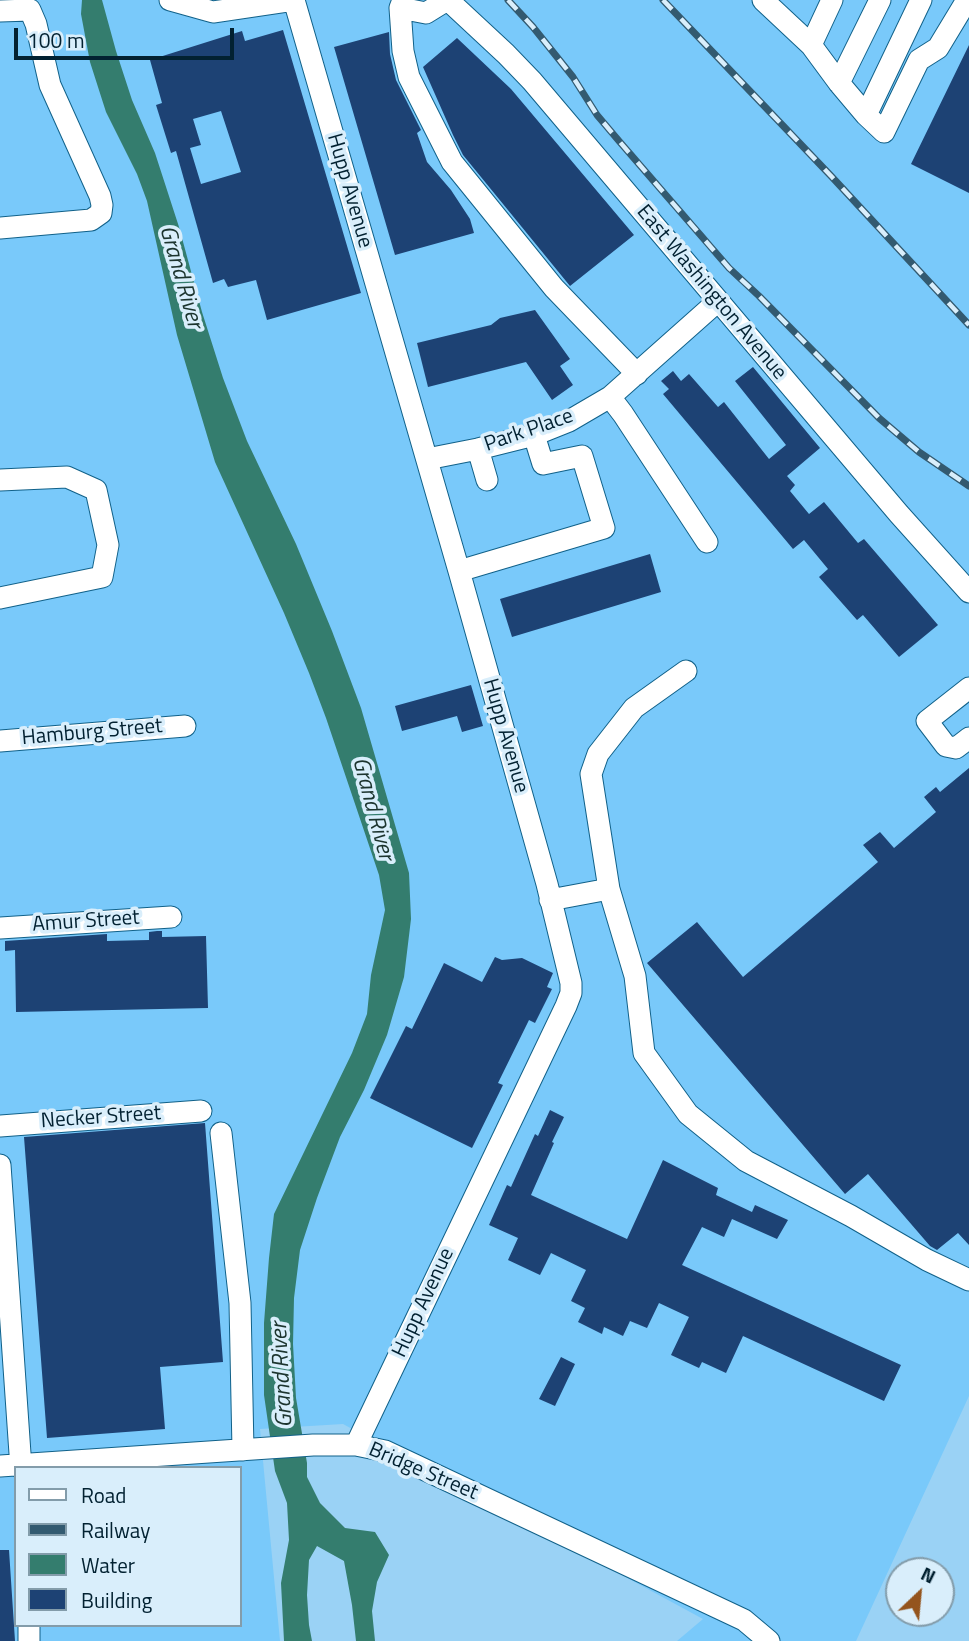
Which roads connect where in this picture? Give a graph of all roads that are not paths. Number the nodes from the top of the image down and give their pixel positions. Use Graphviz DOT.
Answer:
graph roads {
  1 [pos="170,0"];
  2 [pos="294,0"];
  3 [pos="448,0"];
  4 [pos="762,0"];
  5 [pos="832,0"];
  6 [pos="880,0"];
  7 [pos="921,0"];
  8 [pos="968,0"];
  9 [pos="401,4"];
  10 [pos="0,11"];
  11 [pos="811,45"];
  12 [pos="839,83"];
  13 [pos="866,115"];
  14 [pos="0,228"];
  15 [pos="718,301"];
  16 [pos="637,374"];
  17 [pos="610,397"];
  18 [pos="534,435"];
  19 [pos="478,449"];
  20 [pos="427,459"];
  21 [pos="0,480"];
  22 [pos="487,480"];
  23 [pos="707,542"];
  24 [pos="459,571"];
  25 [pos="969,592"];
  26 [pos="0,598"];
  27 [pos="686,671"];
  28 [pos="969,688"];
  29 [pos="185,726"];
  30 [pos="969,738"];
  31 [pos="0,741"];
  32 [pos="609,888"];
  33 [pos="550,900"];
  34 [pos="171,917"];
  35 [pos="0,928"];
  36 [pos="201,1111"];
  37 [pos="0,1126"];
  38 [pos="221,1133"];
  39 [pos="0,1165"];
  40 [pos="969,1279"];
  41 [pos="356,1445"];
  42 [pos="249,1449"];
  43 [pos="14,1466"];
  44 [pos="765,1640"];
  1 -- 2 [label="street"];
  2 -- 20 [label="street, Hupp Avenue"];
  3 -- 9 [label="street"];
  3 -- 15 [label="street, East Washington Avenue"];
  4 -- 11 [label="street"];
  5 -- 11 [label="street"];
  6 -- 12 [label="street"];
  7 -- 13 [label="street"];
  8 -- 13 [label="street"];
  9 -- 16 [label="street"];
  10 -- 14 [label="street"];
  11 -- 12 [label="street"];
  12 -- 13 [label="street"];
  15 -- 16 [label="street, Park Place"];
  15 -- 25 [label="street, East Washington Avenue"];
  16 -- 17 [label="street, Park Place"];
  17 -- 18 [label="street, Park Place"];
  17 -- 23 [label="street"];
  18 -- 19 [label="street, Park Place"];
  18 -- 24 [label="street"];
  19 -- 20 [label="street, Park Place"];
  19 -- 22 [label="street"];
  20 -- 24 [label="street, Hupp Avenue"];
  21 -- 26 [label="street"];
  24 -- 33 [label="street, Hupp Avenue"];
  27 -- 32 [label="street"];
  28 -- 30 [label="street"];
  29 -- 31 [label="street, Hamburg Street"];
  32 -- 33 [label="street"];
  32 -- 40 [label="street"];
  33 -- 41 [label="street, Hupp Avenue"];
  34 -- 35 [label="street, Amur Street"];
  36 -- 37 [label="street, Necker Street"];
  38 -- 42 [label="street"];
  39 -- 43 [label="street"];
  41 -- 42 [label="street, Bridge Street"];
  41 -- 44 [label="street, Bridge Street"];
  42 -- 43 [label="street, Bridge Street"];
}
